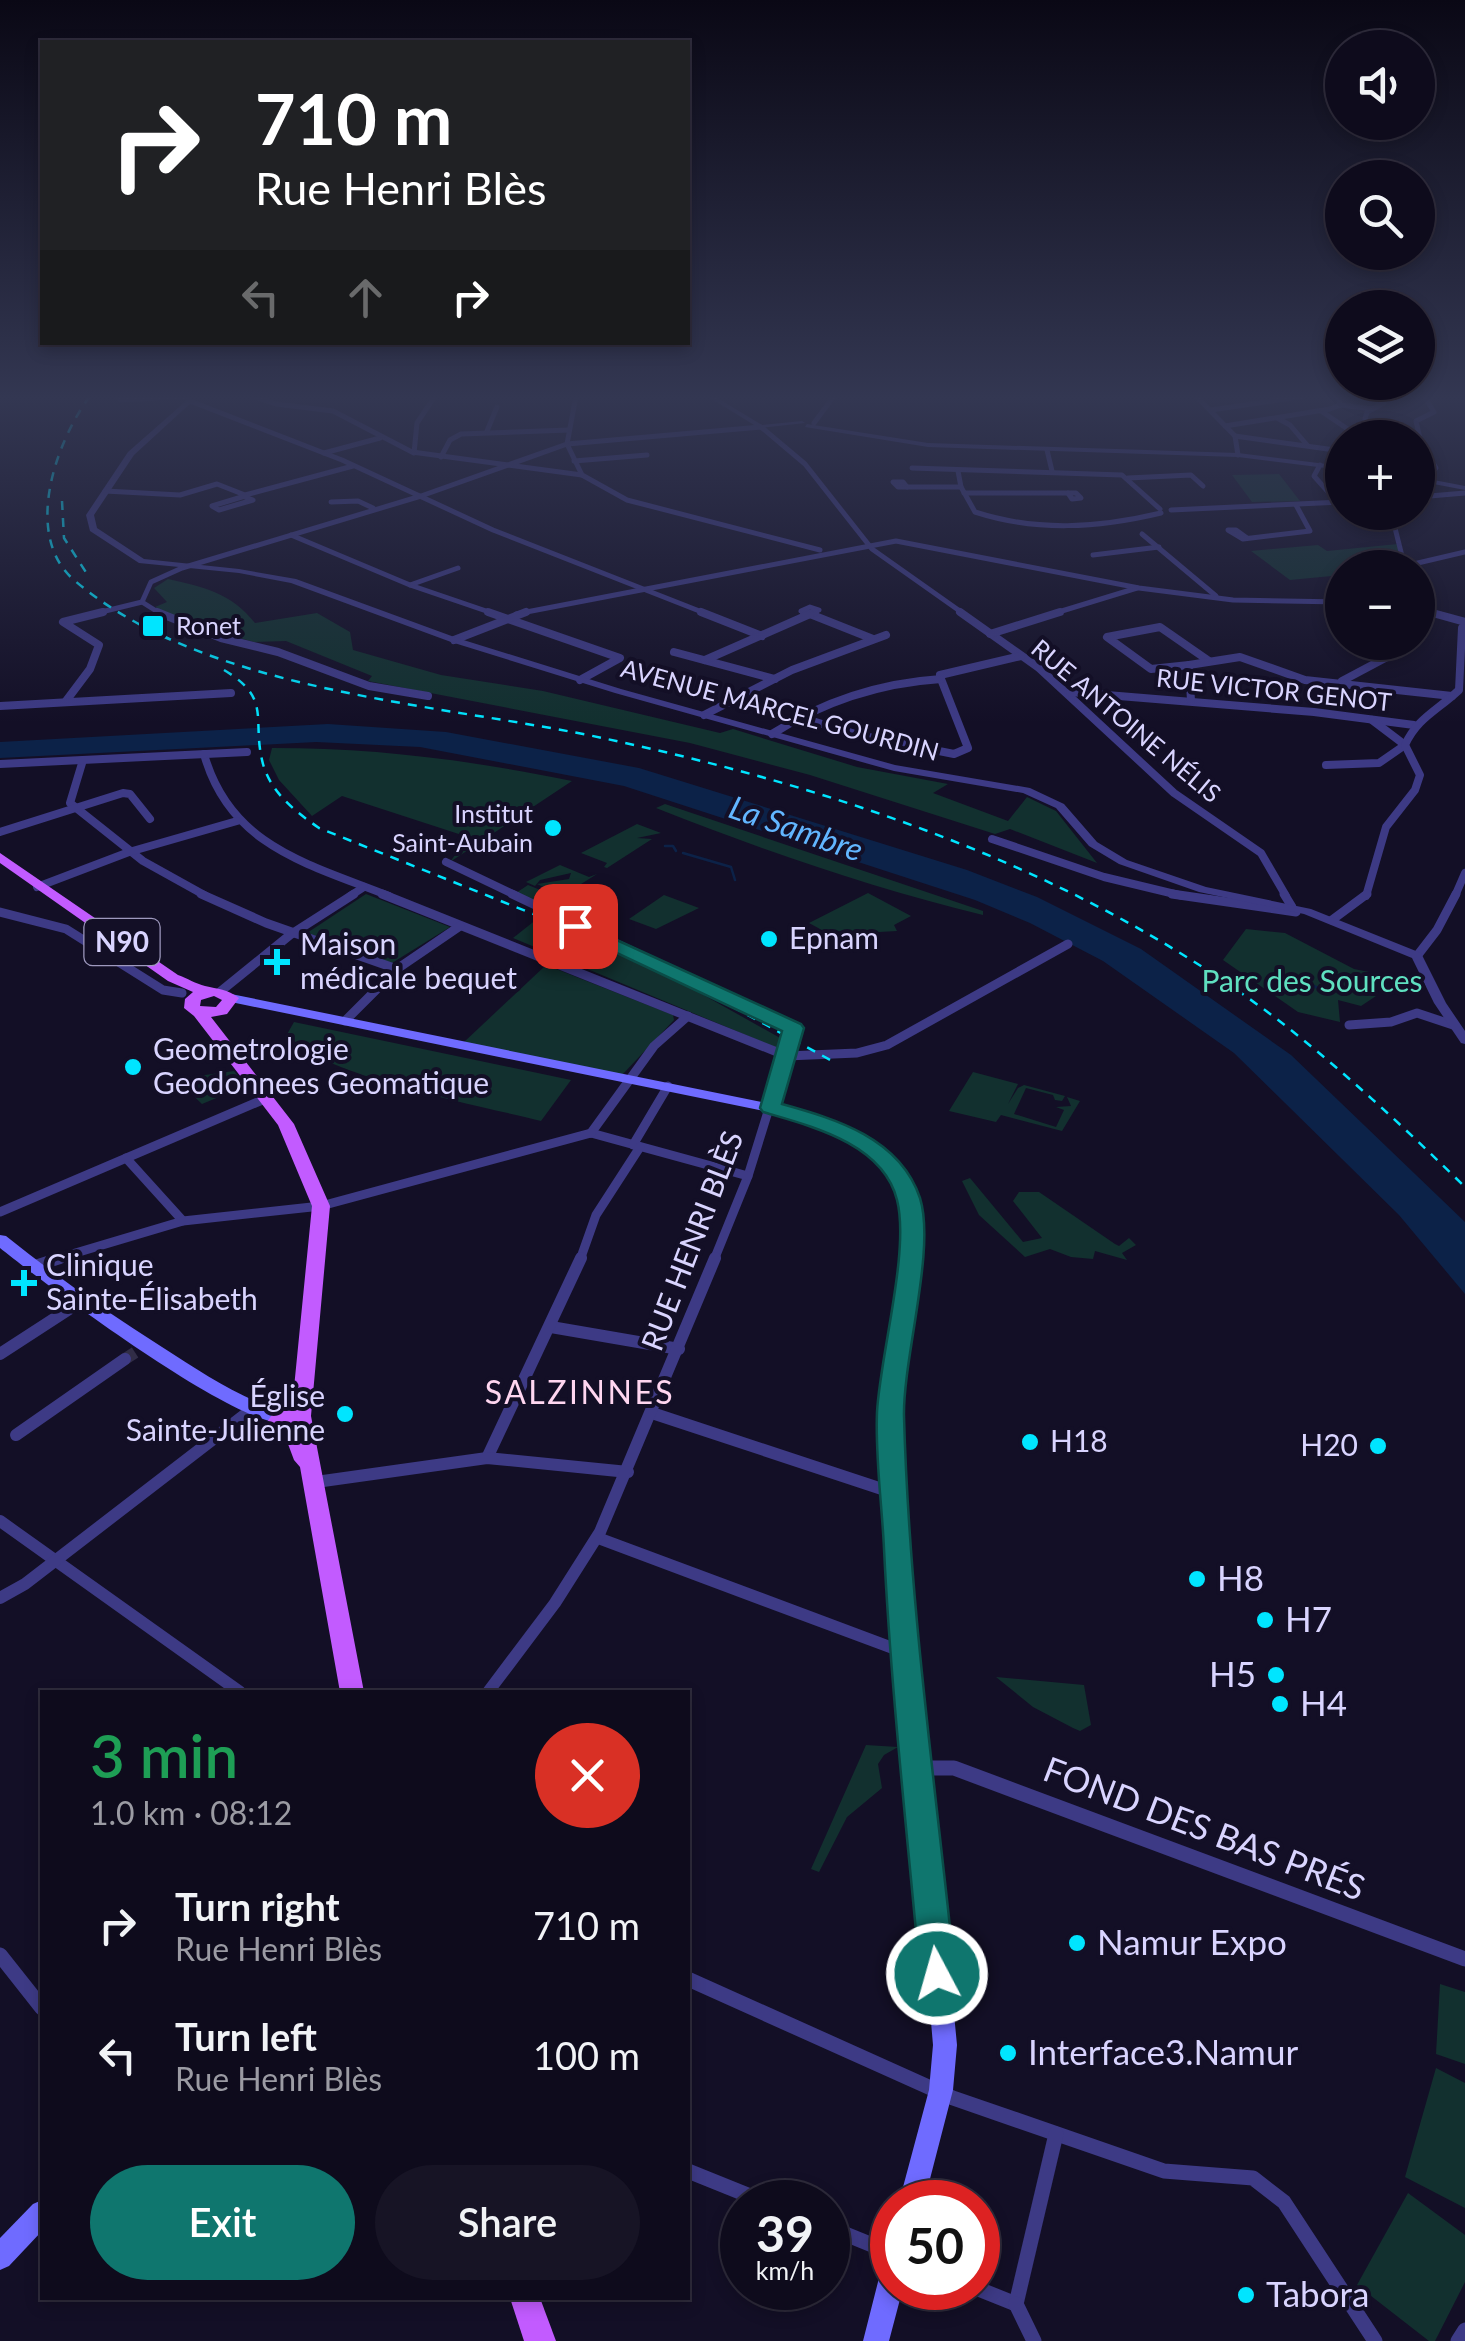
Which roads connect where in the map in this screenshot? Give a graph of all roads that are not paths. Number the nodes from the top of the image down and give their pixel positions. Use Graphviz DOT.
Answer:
graph roads {
  1 [pos="96,505"];
  2 [pos="215,505"];
  3 [pos="235,505"];
  4 [pos="366,505"];
  5 [pos="388,505"];
  6 [pos="443,505"];
  7 [pos="647,505"];
  8 [pos="837,505"];
  9 [pos="970,505"];
  10 [pos="1154,505"];
  11 [pos="1290,505"];
  12 [pos="1296,505"];
  13 [pos="374,509"];
  14 [pos="1160,511"];
  15 [pos="1142,534"];
  16 [pos="290,535"];
  17 [pos="1244,540"];
  18 [pos="867,544"];
  19 [pos="1159,547"];
  20 [pos="1084,548"];
  21 [pos="824,552"];
  22 [pos="1465,552"];
  23 [pos="1435,560"];
  24 [pos="182,568"];
  25 [pos="458,568"];
  26 [pos="410,585"];
  27 [pos="639,588"];
  28 [pos="1139,588"];
  29 [pos="1216,597"];
  30 [pos="1325,601"];
  31 [pos="142,602"];
  32 [pos="1435,614"];
  33 [pos="1435,615"];
  34 [pos="502,618"];
  35 [pos="1460,624"];
  36 [pos="990,634"];
  37 [pos="886,635"];
  38 [pos="762,636"];
  39 [pos="873,639"];
  40 [pos="454,640"];
  41 [pos="674,652"];
  42 [pos="1022,656"];
  43 [pos="705,660"];
  44 [pos="1381,660"];
  45 [pos="1209,661"];
  46 [pos="1189,665"];
  47 [pos="776,679"];
  48 [pos="942,679"];
  49 [pos="580,680"];
  50 [pos="1340,682"];
  51 [pos="1069,692"];
  52 [pos="232,693"];
  53 [pos="428,696"];
  54 [pos="1453,696"];
  55 [pos="66,701"];
  56 [pos="1191,701"];
  57 [pos="0,706"];
  58 [pos="704,715"];
  59 [pos="798,717"];
  60 [pos="1371,719"];
  61 [pos="1414,725"];
  62 [pos="772,734"];
  63 [pos="1405,745"];
  64 [pos="247,752"];
  65 [pos="204,754"];
  66 [pos="83,760"];
  67 [pos="0,764"];
  68 [pos="1326,765"];
  69 [pos="74,807"];
  70 [pos="150,819"];
  71 [pos="237,821"];
  72 [pos="0,832"];
  73 [pos="992,839"];
  74 [pos="129,852"];
  75 [pos="0,858"];
  76 [pos="446,862"];
  77 [pos="1465,873"];
  78 [pos="39,886"];
  79 [pos="364,887"];
  80 [pos="1292,907"];
  81 [pos="0,912"];
  82 [pos="1307,912"];
  83 [pos="1332,920"];
  84 [pos="460,926"];
  85 [pos="290,935"];
  86 [pos="1068,944"];
  87 [pos="1417,956"];
  88 [pos="397,969"];
  89 [pos="210,1001"];
  90 [pos="688,1016"];
  91 [pos="345,1021"];
  92 [pos="1349,1025"];
  93 [pos="1453,1025"];
  94 [pos="1465,1040"];
  95 [pos="787,1056"];
  96 [pos="628,1078"];
  97 [pos="668,1086"];
  98 [pos="267,1098"];
  99 [pos="770,1108"];
  100 [pos="591,1133"];
  101 [pos="636,1146"];
  102 [pos="126,1158"];
  103 [pos="748,1176"];
  104 [pos="321,1206"];
  105 [pos="1,1209"];
  106 [pos="183,1221"];
  107 [pos="0,1240"];
  108 [pos="32,1267"];
  109 [pos="80,1302"];
  110 [pos="551,1327"];
  111 [pos="679,1349"];
  112 [pos="0,1354"];
  113 [pos="125,1359"];
  114 [pos="251,1410"];
  115 [pos="652,1413"];
  116 [pos="292,1426"];
  117 [pos="16,1435"];
  118 [pos="487,1458"];
  119 [pos="628,1472"];
  120 [pos="316,1493"];
  121 [pos="894,1494"];
  122 [pos="0,1521"];
  123 [pos="598,1538"];
  124 [pos="54,1562"];
  125 [pos="0,1598"];
  126 [pos="906,1653"];
  127 [pos="237,1690"];
  128 [pos="352,1690"];
  129 [pos="490,1690"];
  130 [pos="920,1768"];
  131 [pos="0,1955"];
  132 [pos="1465,1959"];
  133 [pos="690,1980"];
  134 [pos="40,2005"];
  135 [pos="941,2090"];
  136 [pos="1056,2134"];
  137 [pos="690,2172"];
  138 [pos="918,2180"];
  139 [pos="720,2184"];
  140 [pos="40,2216"];
  141 [pos="0,2257"];
  142 [pos="1000,2298"];
  143 [pos="527,2300"];
  144 [pos="1016,2304"];
  145 [pos="884,2310"];
  146 [pos="1465,2330"];
  147 [pos="540,2341"];
  148 [pos="876,2341"];
  149 [pos="1034,2341"];
  150 [pos="1375,2341"];
  151 [pos="1458,2341"];
  1 -- 24 [label="street, AVENUE MARCEL GOURDIN"];
  2 -- 3 [label="street"];
  4 -- 13 [label="street"];
  5 -- 13 [label="street"];
  6 -- 27 [label="street"];
  7 -- 21 [label="street"];
  8 -- 18 [label="street, RUE ANTOINE NÉLIS"];
  9 -- 14 [label="street"];
  10 -- 14 [label="street"];
  11 -- 14 [label="street"];
  12 -- 17 [label="street"];
  13 -- 16 [label="street"];
  15 -- 19 [label="street"];
  16 -- 24 [label="street"];
  16 -- 26 [label="street"];
  18 -- 21 [label="street"];
  18 -- 28 [label="street"];
  18 -- 36 [label="street, RUE ANTOINE NÉLIS"];
  19 -- 20 [label="street"];
  19 -- 29 [label="street"];
  21 -- 27 [label="street"];
  22 -- 23 [label="street"];
  24 -- 31 [label="street"];
  24 -- 40 [label="street, AVENUE MARCEL GOURDIN"];
  25 -- 26 [label="street"];
  26 -- 34 [label="street"];
  27 -- 34 [label="street"];
  27 -- 38 [label="street"];
  28 -- 29 [label="street"];
  28 -- 36 [label="street"];
  29 -- 30 [label="street"];
  31 -- 53 [label="street"];
  31 -- 55 [label="street"];
  32 -- 35 [label="street"];
  33 -- 35 [label="street"];
  34 -- 40 [label="street"];
  34 -- 49 [label="street"];
  35 -- 54 [label="street"];
  36 -- 42 [label="street, RUE ANTOINE NÉLIS"];
  37 -- 39 [label="street"];
  38 -- 39 [label="street"];
  38 -- 43 [label="street"];
  39 -- 47 [label="street"];
  40 -- 49 [label="street, AVENUE MARCEL GOURDIN"];
  41 -- 43 [label="street"];
  42 -- 48 [label="street"];
  42 -- 51 [label="street, RUE ANTOINE NÉLIS"];
  43 -- 47 [label="street"];
  44 -- 50 [label="street"];
  45 -- 46 [label="street"];
  45 -- 46 [label="street"];
  45 -- 50 [label="street"];
  46 -- 56 [label="street"];
  47 -- 58 [label="street"];
  48 -- 59 [label="street"];
  48 -- 59 [label="street"];
  49 -- 58 [label="street, AVENUE MARCEL GOURDIN"];
  50 -- 54 [label="street"];
  51 -- 56 [label="street, RUE VICTOR GENOT"];
  51 -- 80 [label="street, RUE ANTOINE NÉLIS"];
  52 -- 55 [label="street"];
  54 -- 61 [label="street"];
  55 -- 57 [label="street"];
  56 -- 60 [label="street, RUE VICTOR GENOT"];
  58 -- 62 [label="street, AVENUE MARCEL GOURDIN"];
  59 -- 62 [label="street"];
  60 -- 61 [label="street, RUE VICTOR GENOT"];
  60 -- 63 [label="street"];
  61 -- 63 [label="street"];
  62 -- 80 [label="street, AVENUE MARCEL GOURDIN"];
  63 -- 68 [label="street"];
  63 -- 83 [label="street"];
  64 -- 65 [label="street"];
  65 -- 66 [label="street"];
  65 -- 71 [label="street"];
  66 -- 67 [label="street"];
  66 -- 69 [label="street"];
  69 -- 70 [label="street"];
  69 -- 72 [label="street"];
  69 -- 74 [label="street"];
  71 -- 74 [label="street"];
  71 -- 79 [label="street"];
  73 -- 82 [label="street"];
  74 -- 78 [label="street"];
  74 -- 85 [label="street"];
  75 -- 78 [label="main road, N90"];
  76 -- 95 [label="street"];
  77 -- 87 [label="street"];
  78 -- 89 [label="main road, N90"];
  78 -- 89 [label="main road, N90"];
  79 -- 84 [label="street"];
  79 -- 85 [label="street"];
  80 -- 82 [label="street, AVENUE MARCEL GOURDIN"];
  81 -- 89 [label="street"];
  82 -- 83 [label="street, AVENUE MARCEL GOURDIN"];
  83 -- 87 [label="street, AVENUE MARCEL GOURDIN"];
  84 -- 88 [label="street"];
  84 -- 90 [label="street"];
  85 -- 88 [label="street"];
  85 -- 89 [label="street"];
  86 -- 95 [label="street"];
  87 -- 93 [label="street"];
  88 -- 91 [label="street"];
  89 -- 91 [label="main road"];
  89 -- 98 [label="main road, N90"];
  90 -- 95 [label="street"];
  90 -- 96 [label="street"];
  91 -- 96 [label="main road"];
  92 -- 93 [label="street"];
  93 -- 94 [label="street"];
  95 -- 99 [label="street, RUE HENRI BLÈS"];
  96 -- 97 [label="main road"];
  96 -- 100 [label="street"];
  97 -- 99 [label="main road"];
  97 -- 101 [label="street"];
  98 -- 102 [label="street"];
  98 -- 104 [label="main road, N90"];
  99 -- 103 [label="street, RUE HENRI BLÈS"];
  99 -- 121 [label="main road"];
  100 -- 101 [label="street"];
  100 -- 104 [label="street"];
  101 -- 103 [label="street"];
  101 -- 110 [label="street"];
  102 -- 105 [label="street"];
  102 -- 106 [label="street"];
  103 -- 111 [label="street, RUE HENRI BLÈS"];
  104 -- 106 [label="street"];
  104 -- 116 [label="main road, N90"];
  106 -- 108 [label="street"];
  107 -- 108 [label="main road"];
  108 -- 109 [label="main road"];
  109 -- 112 [label="street"];
  109 -- 114 [label="main road"];
  110 -- 111 [label="street"];
  110 -- 118 [label="street"];
  111 -- 115 [label="street, RUE HENRI BLÈS"];
  113 -- 117 [label="street"];
  114 -- 116 [label="main road"];
  114 -- 124 [label="street"];
  115 -- 119 [label="street, RUE HENRI BLÈS"];
  115 -- 121 [label="street"];
  116 -- 120 [label="main road"];
  118 -- 119 [label="street"];
  118 -- 120 [label="street"];
  119 -- 123 [label="street, RUE HENRI BLÈS"];
  120 -- 128 [label="main road"];
  121 -- 126 [label="main road"];
  122 -- 124 [label="street"];
  123 -- 126 [label="street"];
  123 -- 129 [label="street, RUE HENRI BLÈS"];
  124 -- 125 [label="street"];
  124 -- 127 [label="street"];
  126 -- 130 [label="main road"];
  130 -- 132 [label="street, FOND DES BAS PRÉS"];
  130 -- 135 [label="main road"];
  131 -- 134 [label="street"];
  133 -- 135 [label="street"];
  135 -- 136 [label="street"];
  135 -- 138 [label="main road"];
  136 -- 144 [label="street"];
  136 -- 150 [label="street"];
  137 -- 139 [label="street"];
  140 -- 141 [label="main road"];
  142 -- 144 [label="street"];
  143 -- 147 [label="main road"];
  144 -- 149 [label="street"];
  145 -- 148 [label="main road"];
  146 -- 151 [label="street"];
}
